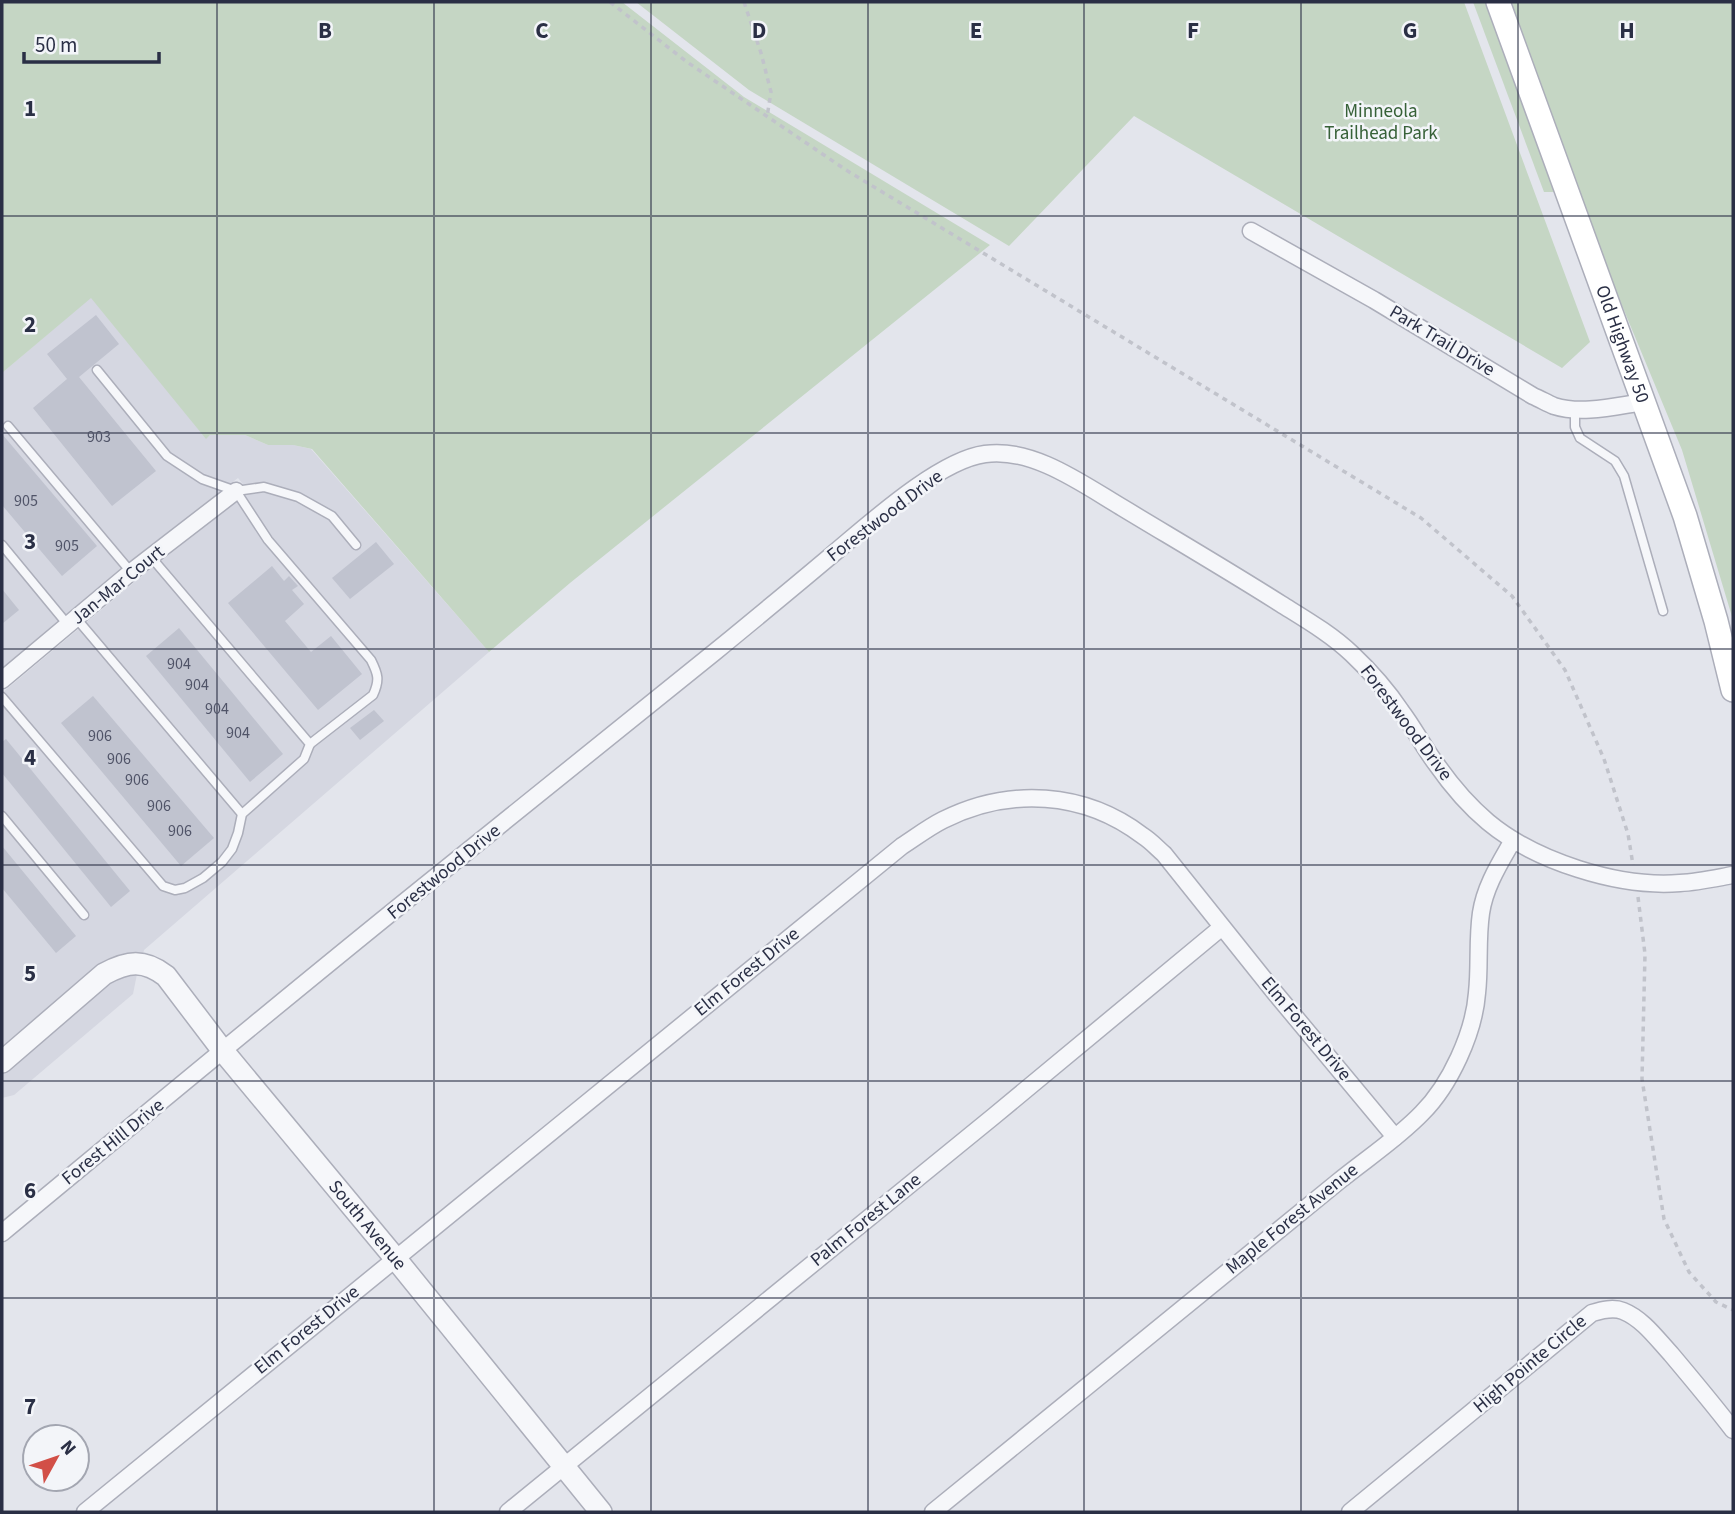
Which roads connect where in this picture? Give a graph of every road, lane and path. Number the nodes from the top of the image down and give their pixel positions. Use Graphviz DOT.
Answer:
graph roads {
  1 [pos="610,2"];
  2 [pos="744,2"];
  3 [pos="1498,2"];
  4 [pos="767,117"];
  5 [pos="1251,231"];
  6 [pos="97,370"];
  7 [pos="1644,402"];
  8 [pos="1575,409"];
  9 [pos="8,426"];
  10 [pos="236,491"];
  11 [pos="2,545"];
  12 [pos="356,545"];
  13 [pos="151,557"];
  14 [pos="131,572"];
  15 [pos="1663,611"];
  16 [pos="72,621"];
  17 [pos="2,680"];
  18 [pos="1733,690"];
  19 [pos="2,697"];
  20 [pos="310,744"];
  21 [pos="242,814"];
  22 [pos="2,816"];
  23 [pos="1513,840"];
  24 [pos="1733,875"];
  25 [pos="1636,881"];
  26 [pos="83,915"];
  27 [pos="1223,927"];
  28 [pos="223,1051"];
  29 [pos="2,1062"];
  30 [pos="1395,1137"];
  31 [pos="2,1233"];
  32 [pos="395,1258"];
  33 [pos="1733,1310"];
  34 [pos="1733,1430"];
  35 [pos="564,1467"];
  36 [pos="85,1512"];
  37 [pos="508,1512"];
  38 [pos="601,1512"];
  39 [pos="933,1512"];
  40 [pos="1350,1512"];
  1 -- 4 [label="path"];
  2 -- 4 [label="path"];
  3 -- 7 [label="main road, Old Highway 50"];
  4 -- 25 [label="path"];
  5 -- 8 [label="street, Park Trail Drive"];
  6 -- 10 [label="lane"];
  7 -- 8 [label="street, Park Trail Drive"];
  7 -- 18 [label="main road, Old Highway 50"];
  8 -- 15 [label="lane"];
  9 -- 14 [label="lane"];
  10 -- 12 [label="lane"];
  10 -- 13 [label="street, Jan-Mar Court"];
  10 -- 20 [label="lane"];
  11 -- 16 [label="lane"];
  13 -- 14 [label="street, Jan-Mar Court"];
  13 -- 20 [label="lane"];
  14 -- 16 [label="street, Jan-Mar Court"];
  16 -- 17 [label="street, Jan-Mar Court"];
  16 -- 21 [label="lane"];
  19 -- 21 [label="lane"];
  20 -- 21 [label="lane"];
  22 -- 26 [label="lane"];
  23 -- 25 [label="street, Forestwood Drive"];
  23 -- 28 [label="street, Forestwood Drive"];
  23 -- 30 [label="street, Maple Forest Avenue"];
  24 -- 25 [label="street, Forestwood Drive"];
  25 -- 33 [label="path"];
  27 -- 30 [label="street, Elm Forest Drive"];
  27 -- 32 [label="street, Elm Forest Drive"];
  27 -- 35 [label="street, Palm Forest Lane"];
  28 -- 29 [label="street, South Avenue"];
  28 -- 31 [label="street, Forest Hill Drive"];
  28 -- 32 [label="street, South Avenue"];
  30 -- 39 [label="street, Maple Forest Avenue"];
  32 -- 35 [label="street, South Avenue"];
  32 -- 36 [label="street, Elm Forest Drive"];
  34 -- 40 [label="street, High Pointe Circle"];
  35 -- 37 [label="street, Palm Forest Lane"];
  35 -- 38 [label="street, South Avenue"];
}
